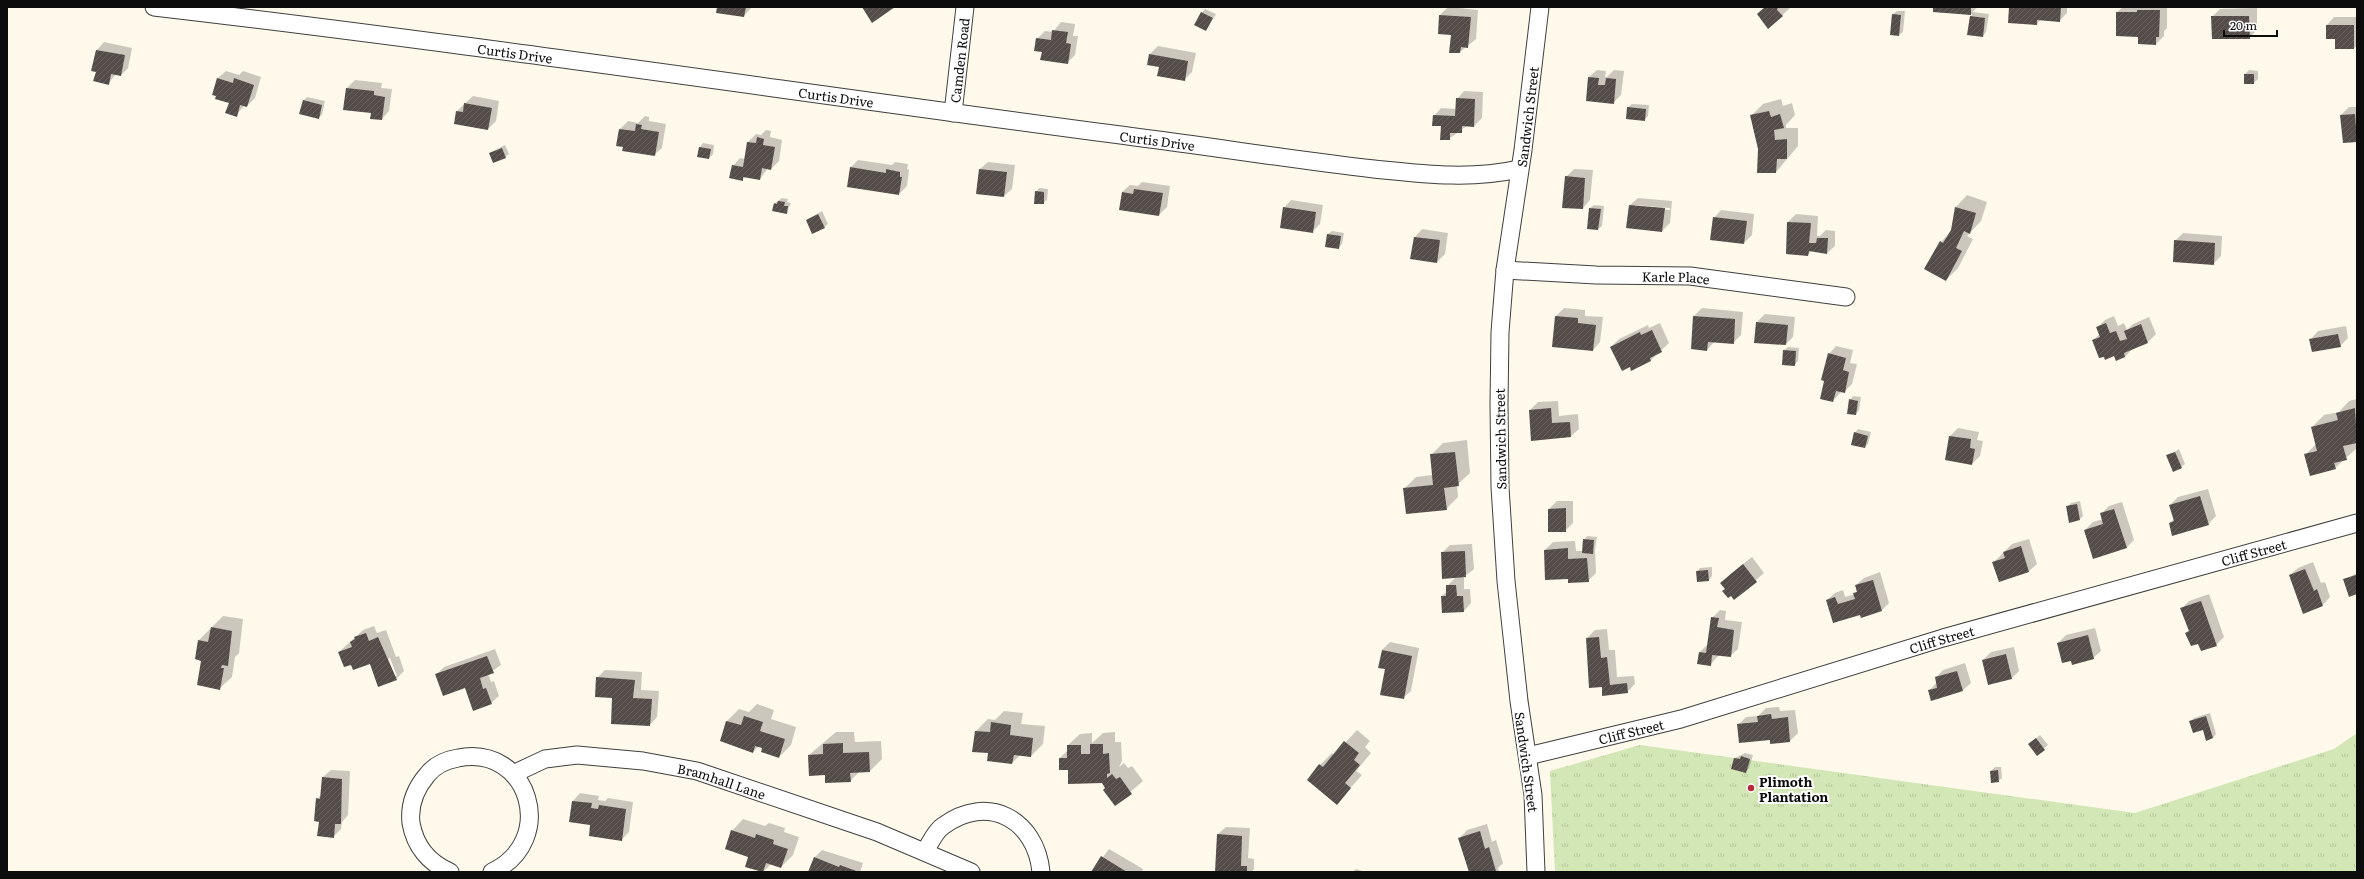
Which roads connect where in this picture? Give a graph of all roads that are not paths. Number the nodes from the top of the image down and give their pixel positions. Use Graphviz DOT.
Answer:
graph roads {
  1 [pos="154,7"];
  2 [pos="966,7"];
  3 [pos="1540,7"];
  4 [pos="953,113"];
  5 [pos="1519,169"];
  6 [pos="1505,270"];
  7 [pos="1846,297"];
  8 [pos="2357,523"];
  9 [pos="1528,756"];
  10 [pos="513,774"];
  11 [pos="925,851"];
  12 [pos="450,872"];
  13 [pos="492,872"];
  14 [pos="971,872"];
  15 [pos="1040,872"];
  16 [pos="1536,872"];
  1 -- 4 [label="street, Curtis Drive"];
  2 -- 4 [label="street, Camden Road"];
  3 -- 5 [label="street, Sandwich Street"];
  4 -- 5 [label="street, Curtis Drive"];
  5 -- 6 [label="street, Sandwich Street"];
  6 -- 7 [label="street, Karle Place"];
  6 -- 9 [label="street, Sandwich Street"];
  8 -- 9 [label="street, Cliff Street"];
  9 -- 16 [label="street, Sandwich Street"];
  10 -- 11 [label="street, Bramhall Lane"];
  10 -- 12 [label="street"];
  10 -- 13 [label="street"];
  11 -- 14 [label="street, Bramhall Lane"];
  11 -- 15 [label="street"];
}
